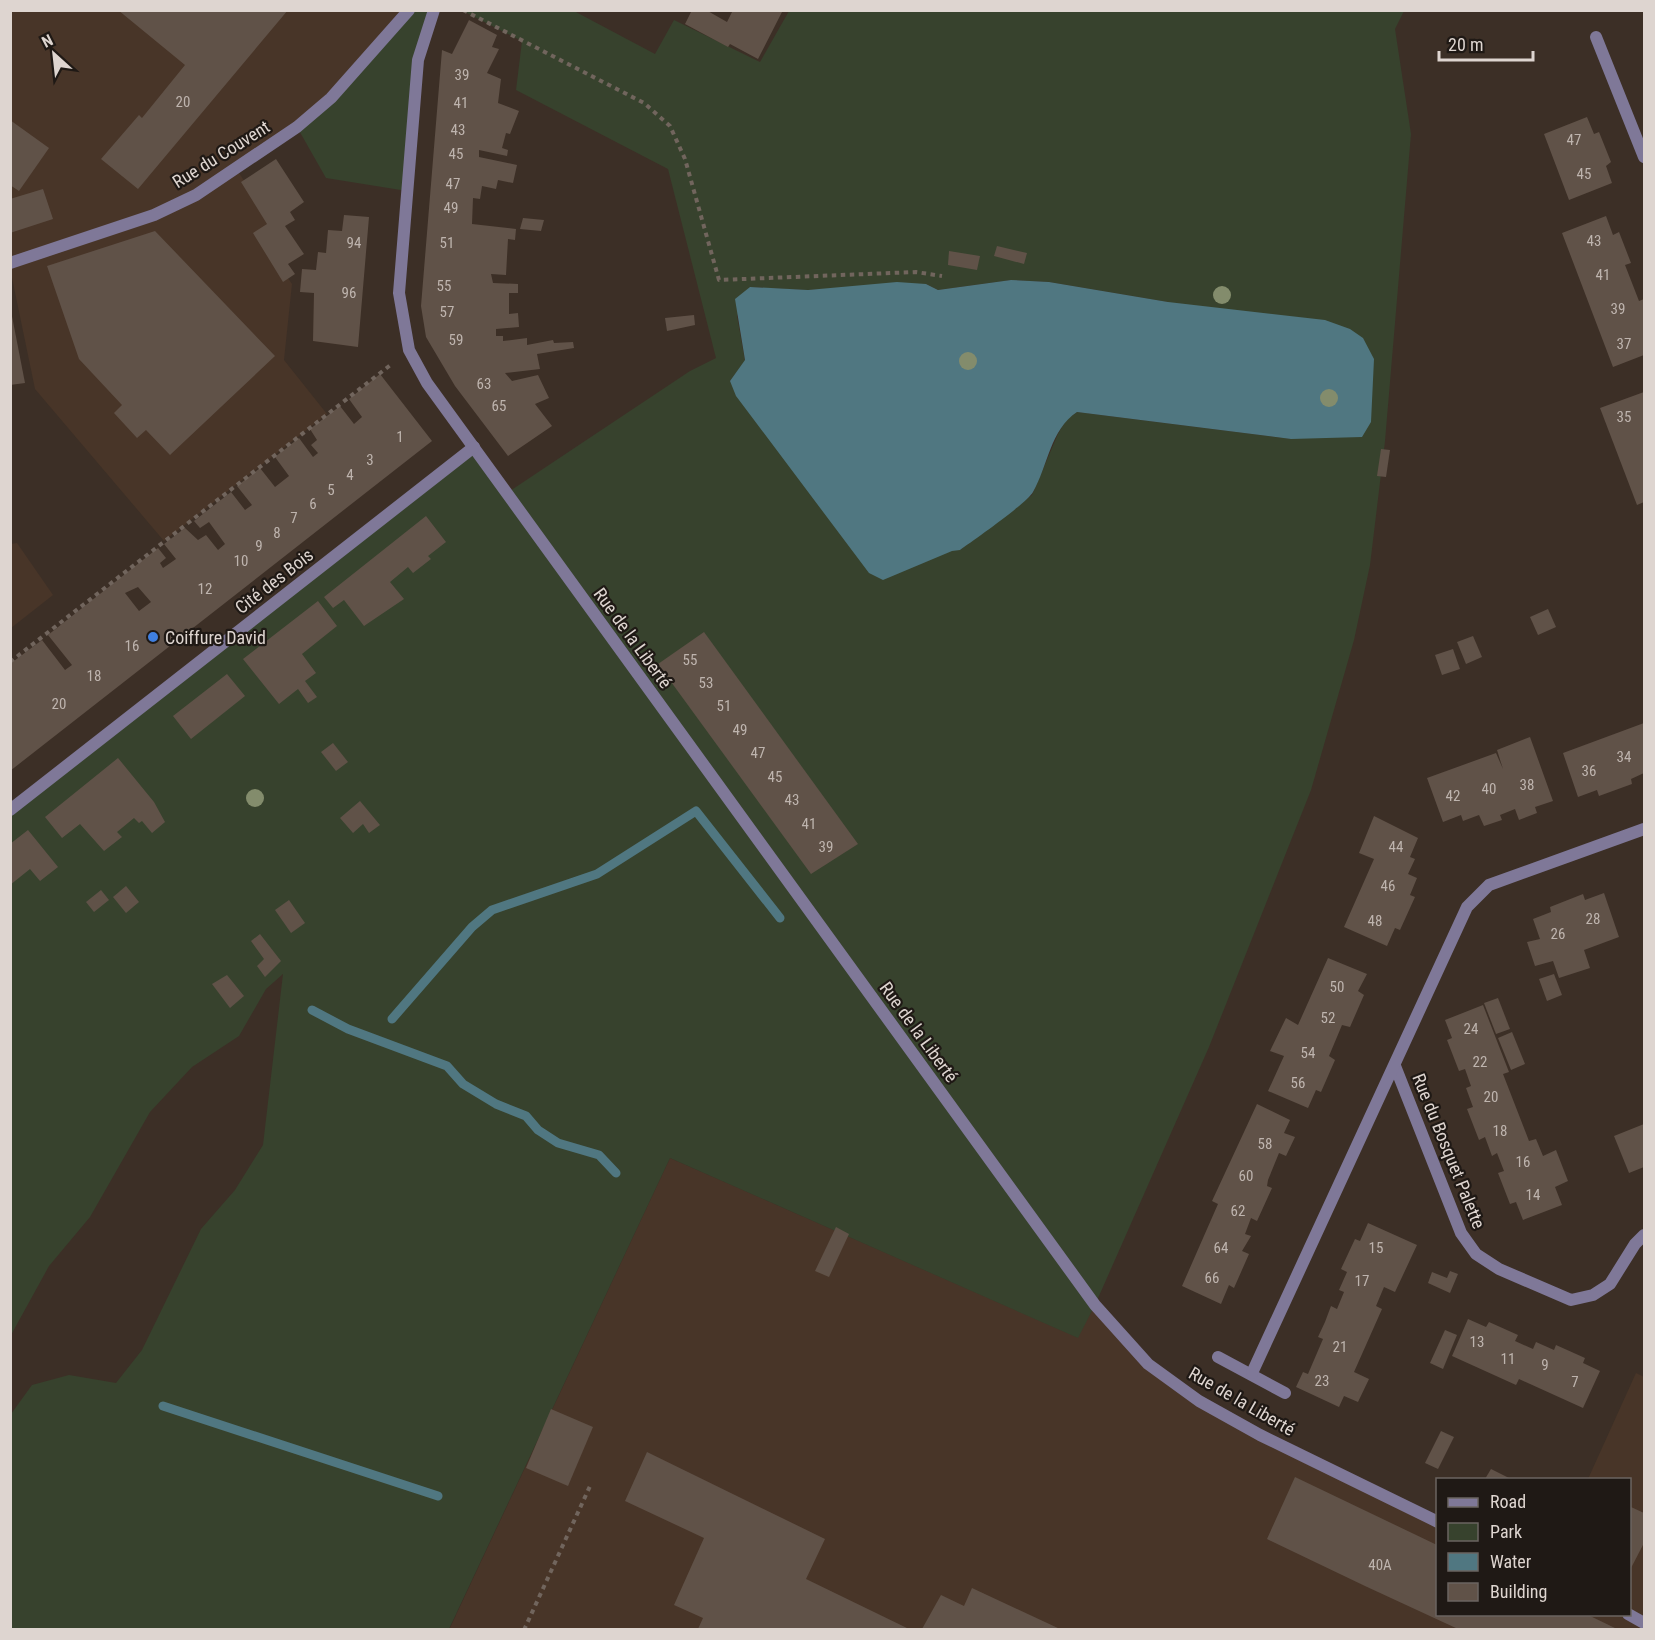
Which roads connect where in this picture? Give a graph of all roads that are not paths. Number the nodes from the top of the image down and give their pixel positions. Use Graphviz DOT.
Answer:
graph roads {
  1 [pos="410,10"];
  2 [pos="434,10"];
  3 [pos="1596,37"];
  4 [pos="1644,157"];
  5 [pos="10,263"];
  6 [pos="474,447"];
  7 [pos="10,810"];
  8 [pos="1644,829"];
  9 [pos="1395,1066"];
  10 [pos="1644,1235"];
  11 [pos="1218,1357"];
  12 [pos="1252,1373"];
  13 [pos="1285,1393"];
  14 [pos="1436,1522"];
  1 -- 5 [label="street, Rue du Couvent"];
  2 -- 6 [label="street"];
  3 -- 4 [label="street"];
  6 -- 7 [label="street, Cité des Bois"];
  6 -- 14 [label="street, Rue de la Liberté"];
  8 -- 9 [label="street, Rue du Bosquet Palette"];
  9 -- 10 [label="street, Rue du Bosquet Palette"];
  9 -- 12 [label="street, Rue du Bosquet Palette"];
  11 -- 12 [label="street"];
  12 -- 13 [label="street"];
}
